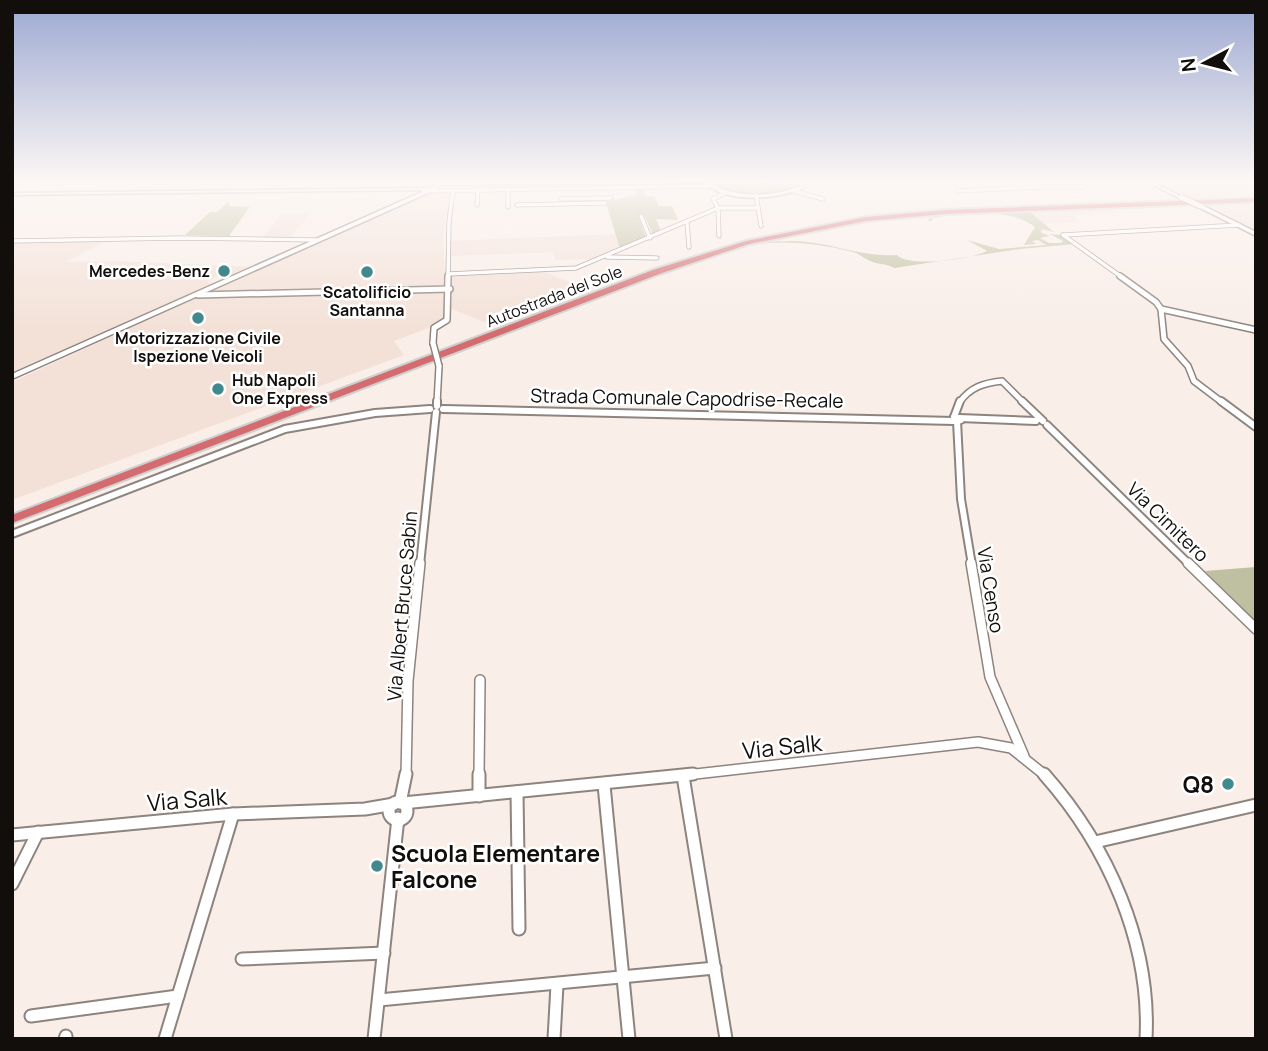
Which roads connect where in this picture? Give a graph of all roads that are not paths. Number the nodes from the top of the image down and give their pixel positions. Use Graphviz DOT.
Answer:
graph roads {
  1 [pos="337,231"];
  2 [pos="448,231"];
  3 [pos="647,231"];
  4 [pos="666,231"];
  5 [pos="688,231"];
  6 [pos="719,231"];
  7 [pos="781,231"];
  8 [pos="800,231"];
  9 [pos="1121,231"];
  10 [pos="327,236"];
  11 [pos="719,236"];
  12 [pos="650,238"];
  13 [pos="12,242"];
  14 [pos="301,243"];
  15 [pos="689,247"];
  16 [pos="603,257"];
  17 [pos="657,258"];
  18 [pos="449,274"];
  19 [pos="450,289"];
  20 [pos="198,295"];
  21 [pos="1161,309"];
  22 [pos="1256,330"];
  23 [pos="12,377"];
  24 [pos="437,409"];
  25 [pos="957,419"];
  26 [pos="1041,423"];
  27 [pos="1256,427"];
  28 [pos="12,511"];
  29 [pos="12,519"];
  30 [pos="12,534"];
  31 [pos="1256,629"];
  32 [pos="480,680"];
  33 [pos="1025,756"];
  34 [pos="683,776"];
  35 [pos="604,785"];
  36 [pos="517,792"];
  37 [pos="479,796"];
  38 [pos="429,802"];
  39 [pos="399,803"];
  40 [pos="1256,805"];
  41 [pos="365,809"];
  42 [pos="233,814"];
  43 [pos="397,817"];
  44 [pos="38,832"];
  45 [pos="12,835"];
  46 [pos="1095,842"];
  47 [pos="12,884"];
  48 [pos="519,929"];
  49 [pos="384,953"];
  50 [pos="242,959"];
  51 [pos="715,968"];
  52 [pos="622,977"];
  53 [pos="556,985"];
  54 [pos="178,996"];
  55 [pos="379,1000"];
  56 [pos="31,1016"];
  57 [pos="165,1039"];
  58 [pos="373,1039"];
  59 [pos="554,1039"];
  60 [pos="629,1039"];
  61 [pos="726,1039"];
  62 [pos="1146,1039"];
  1 -- 10 [label="main road"];
  2 -- 18 [label="street"];
  3 -- 12 [label="street"];
  4 -- 12 [label="street"];
  5 -- 15 [label="street"];
  6 -- 11 [label="street"];
  7 -- 28 [label="highway, Autostrada del Sole"];
  8 -- 29 [label="highway, Autostrada del Sole"];
  9 -- 21 [label="street"];
  10 -- 14 [label="street"];
  10 -- 14 [label="main road"];
  12 -- 16 [label="street"];
  13 -- 14 [label="street"];
  14 -- 20 [label="main road"];
  16 -- 17 [label="street"];
  16 -- 18 [label="street"];
  18 -- 19 [label="street"];
  19 -- 20 [label="street"];
  19 -- 24 [label="street, Via Albert Bruce Sabin, bridge"];
  20 -- 23 [label="main road"];
  21 -- 22 [label="street"];
  21 -- 27 [label="street"];
  24 -- 25 [label="street, Strada Comunale Capodrise-Recale"];
  24 -- 30 [label="street, Strada Comunale Capodrise-Recale"];
  24 -- 39 [label="street, Via Albert Bruce Sabin"];
  25 -- 26 [label="street, Strada Comunale Capodrise-Recale"];
  25 -- 26 [label="street, Via Censo"];
  25 -- 33 [label="street, Via Censo"];
  26 -- 31 [label="street, Via Cimitero"];
  32 -- 37 [label="street"];
  33 -- 34 [label="street, Via Salk"];
  33 -- 46 [label="street, Via Salk"];
  34 -- 35 [label="street, Via Salk"];
  34 -- 51 [label="street"];
  35 -- 36 [label="street, Via Salk"];
  35 -- 52 [label="street"];
  36 -- 37 [label="street, Via Salk"];
  36 -- 48 [label="street"];
  37 -- 38 [label="street, Via Salk"];
  38 -- 39 [label="street, Via Salk"];
  38 -- 43 [label="street, Via Salk"];
  39 -- 41 [label="street, Via Salk"];
  39 -- 43 [label="street"];
  39 -- 43 [label="street"];
  40 -- 46 [label="street"];
  41 -- 42 [label="street, Via Salk"];
  41 -- 43 [label="street, Via Salk"];
  42 -- 44 [label="street, Via Salk"];
  42 -- 54 [label="street"];
  43 -- 49 [label="street"];
  44 -- 45 [label="street, Via Salk"];
  44 -- 47 [label="street"];
  46 -- 62 [label="street, Via Salk"];
  49 -- 50 [label="street"];
  49 -- 55 [label="street"];
  51 -- 52 [label="street"];
  51 -- 61 [label="street"];
  52 -- 53 [label="street"];
  52 -- 60 [label="street"];
  53 -- 55 [label="street"];
  53 -- 59 [label="street"];
  54 -- 56 [label="street"];
  54 -- 57 [label="street"];
  55 -- 58 [label="street"];
}
